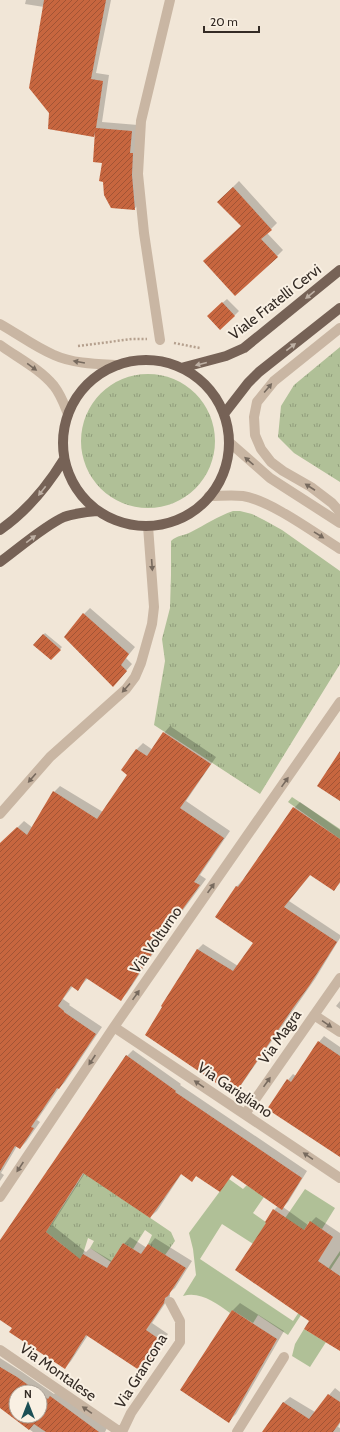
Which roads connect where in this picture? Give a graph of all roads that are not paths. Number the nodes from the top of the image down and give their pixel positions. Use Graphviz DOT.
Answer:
graph roads {
  1 [pos="170,0"];
  2 [pos="340,270"];
  3 [pos="340,308"];
  4 [pos="0,324"];
  5 [pos="340,328"];
  6 [pos="160,340"];
  7 [pos="0,345"];
  8 [pos="118,365"];
  9 [pos="181,368"];
  10 [pos="68,414"];
  11 [pos="224,414"];
  12 [pos="229,442"];
  13 [pos="64,459"];
  14 [pos="209,496"];
  15 [pos="98,511"];
  16 [pos="340,512"];
  17 [pos="340,523"];
  18 [pos="148,526"];
  19 [pos="0,530"];
  20 [pos="340,549"];
  21 [pos="0,562"];
  22 [pos="340,702"];
  23 [pos="0,814"];
  24 [pos="340,978"];
  25 [pos="314,1015"];
  26 [pos="114,1027"];
  27 [pos="340,1032"];
  28 [pos="245,1114"];
  29 [pos="340,1178"];
  30 [pos="0,1197"];
  31 [pos="170,1302"];
  32 [pos="0,1350"];
  33 [pos="284,1357"];
  34 [pos="121,1432"];
  35 [pos="237,1432"];
  1 -- 6 [label="street"];
  2 -- 9 [label="main road, Viale Fratelli Cervi, one-way"];
  11 -- 3 [label="main road, one-way"];
  8 -- 4 [label="street, one-way"];
  16 -- 5 [label="street, one-way"];
  7 -- 10 [label="street, one-way"];
  8 -- 9 [label="main road"];
  8 -- 10 [label="main road"];
  9 -- 11 [label="main road"];
  10 -- 13 [label="main road"];
  11 -- 12 [label="main road"];
  12 -- 14 [label="main road"];
  17 -- 12 [label="street, one-way"];
  13 -- 15 [label="main road"];
  13 -- 19 [label="main road, one-way"];
  14 -- 18 [label="main road"];
  14 -- 20 [label="street, one-way"];
  15 -- 18 [label="main road"];
  21 -- 15 [label="main road, one-way"];
  18 -- 23 [label="street, one-way"];
  26 -- 22 [label="street, Via Volturno, one-way"];
  24 -- 25 [label="street, Via Magra"];
  25 -- 27 [label="street, one-way"];
  28 -- 25 [label="street, Via Magra, one-way"];
  28 -- 26 [label="street, Via Garigliano, one-way"];
  26 -- 30 [label="street, Via Volturno, one-way"];
  29 -- 28 [label="street, Via Garigliano, one-way"];
  31 -- 34 [label="street, Via Grancona"];
  34 -- 32 [label="street, Via Montalese, one-way"];
  33 -- 35 [label="street"];
}
